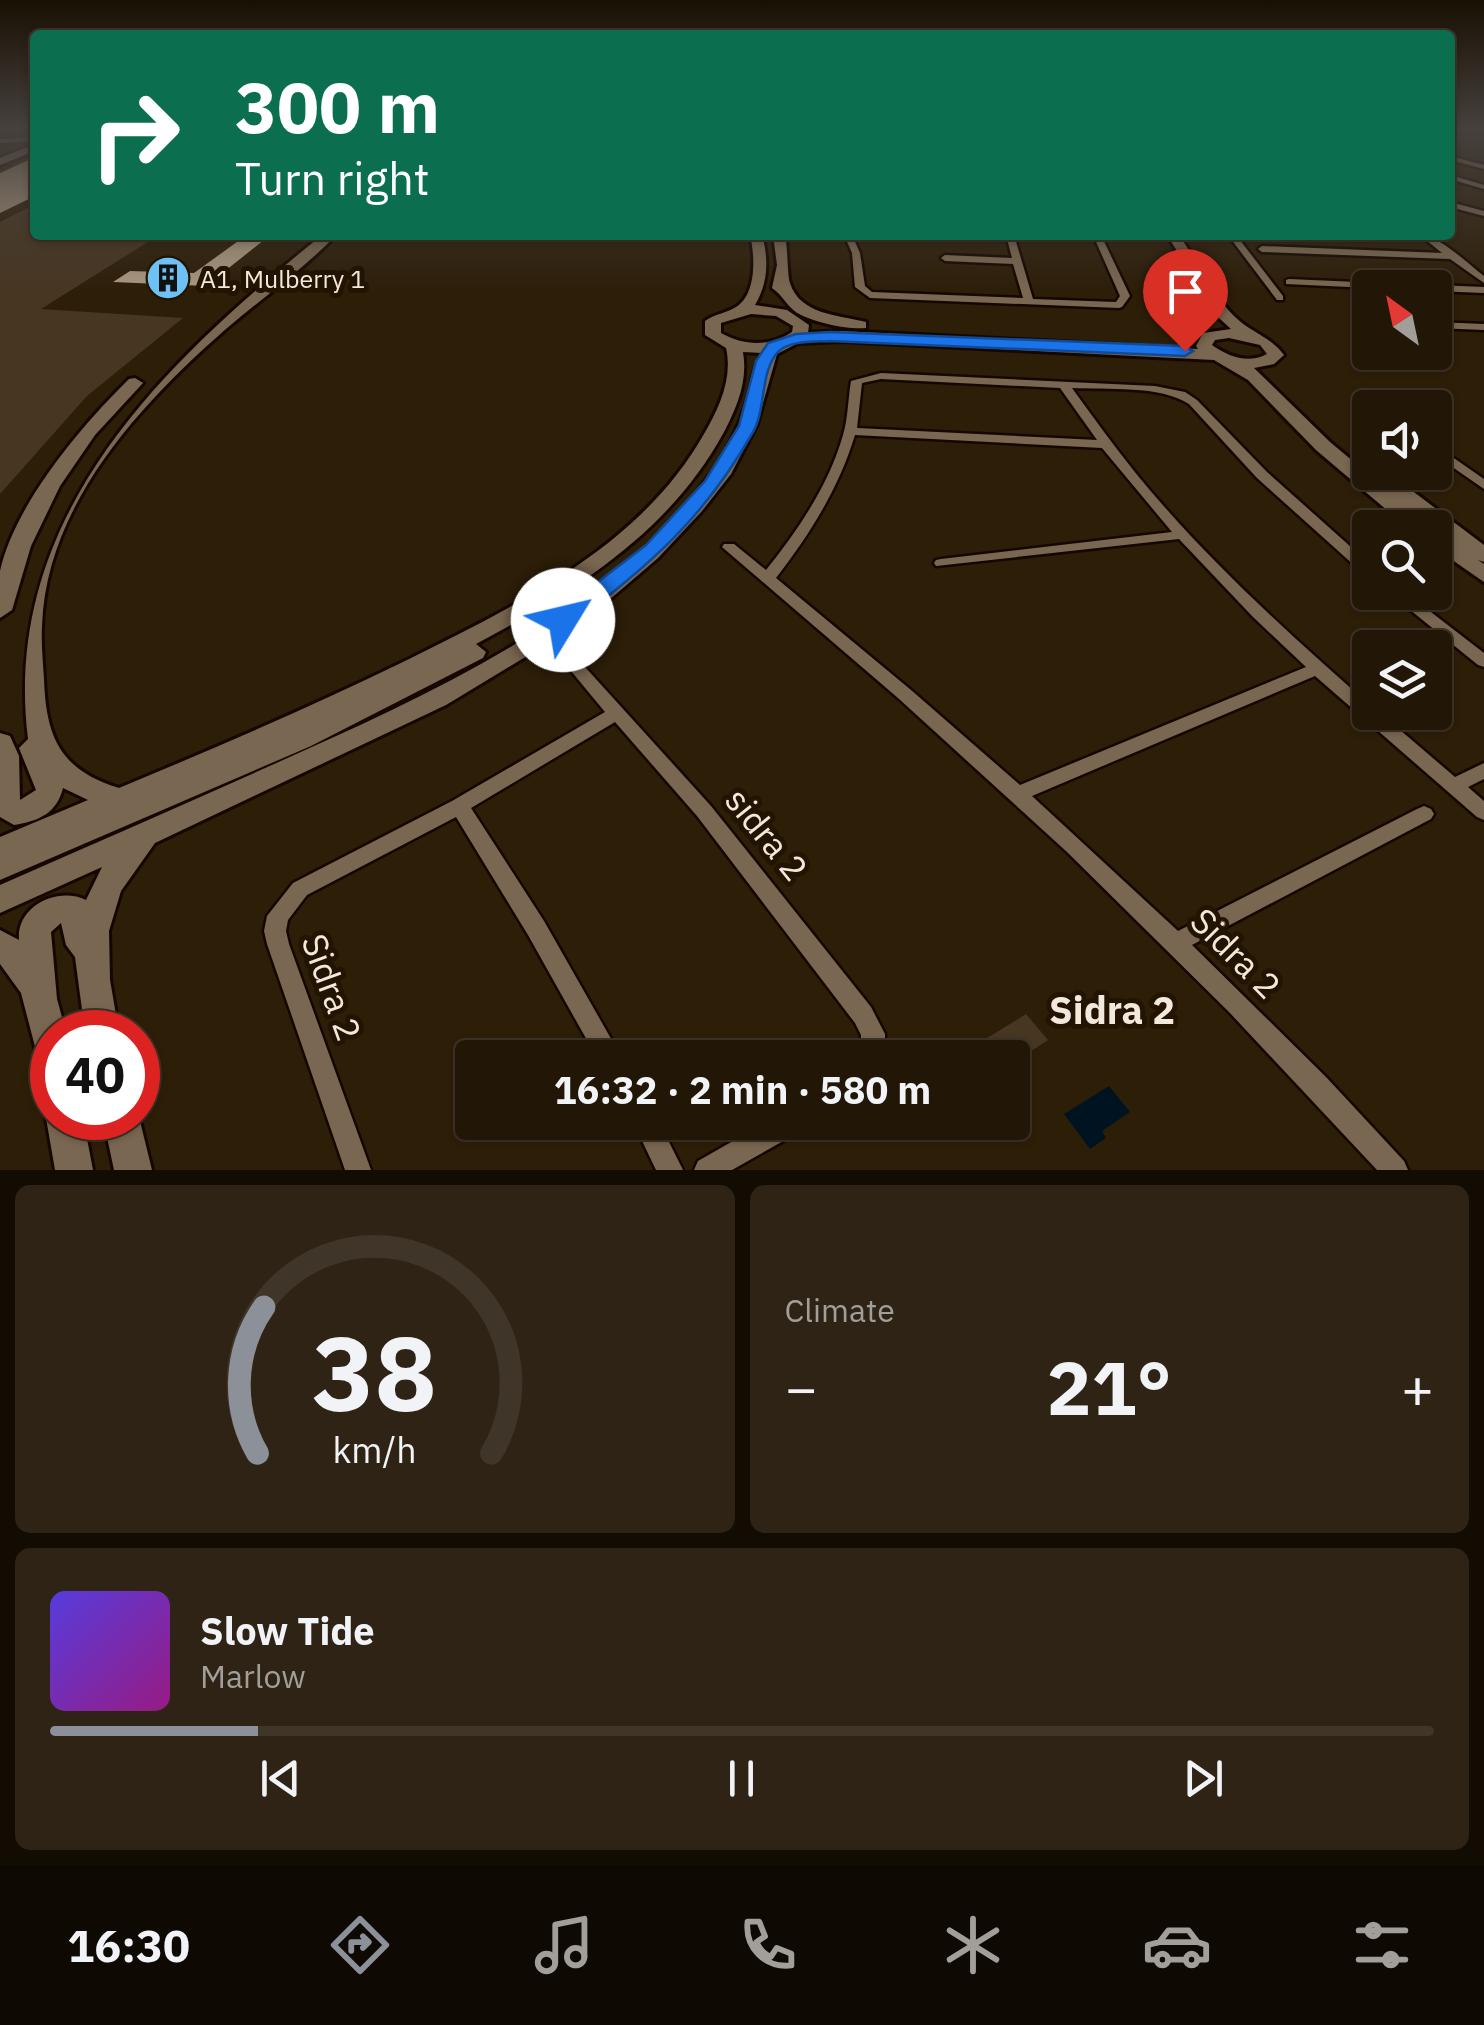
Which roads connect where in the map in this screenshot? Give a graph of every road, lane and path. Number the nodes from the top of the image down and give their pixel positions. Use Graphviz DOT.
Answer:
graph roads {
  1 [pos="1455,205"];
  2 [pos="1484,214"];
  3 [pos="309,240"];
  4 [pos="324,240"];
  5 [pos="757,240"];
  6 [pos="781,240"];
  7 [pos="850,240"];
  8 [pos="1011,240"];
  9 [pos="1099,240"];
  10 [pos="1160,240"];
  11 [pos="1177,240"];
  12 [pos="1236,240"];
  13 [pos="1431,240"];
  14 [pos="1262,249"];
  15 [pos="1453,256"];
  16 [pos="945,258"];
  17 [pos="1017,261"];
  18 [pos="780,278"];
  19 [pos="1484,280"];
  20 [pos="1290,282"];
  21 [pos="1352,285"];
  22 [pos="1452,289"];
  23 [pos="1484,290"];
  24 [pos="1280,298"];
  25 [pos="1029,303"];
  26 [pos="742,310"];
  27 [pos="779,312"];
  28 [pos="1452,326"];
  29 [pos="1484,328"];
  30 [pos="209,329"];
  31 [pos="899,330"];
  32 [pos="789,335"];
  33 [pos="1249,336"];
  34 [pos="734,346"];
  35 [pos="1216,347"];
  36 [pos="1268,361"];
  37 [pos="1064,384"];
  38 [pos="850,431"];
  39 [pos="1104,444"];
  40 [pos="1352,450"];
  41 [pos="1452,461"];
  42 [pos="1484,485"];
  43 [pos="1400,490"];
  44 [pos="1399,510"];
  45 [pos="1180,535"];
  46 [pos="729,547"];
  47 [pos="1452,551"];
  48 [pos="1484,555"];
  49 [pos="1352,556"];
  50 [pos="941,563"];
  51 [pos="1484,575"];
  52 [pos="768,578"];
  53 [pos="548,596"];
  54 [pos="0,610"];
  55 [pos="1418,610"];
  56 [pos="1484,661"];
  57 [pos="1316,668"];
  58 [pos="579,670"];
  59 [pos="617,713"];
  60 [pos="36,727"];
  61 [pos="0,743"];
  62 [pos="1484,770"];
  63 [pos="1454,786"];
  64 [pos="1020,793"];
  65 [pos="119,799"];
  66 [pos="459,806"];
  67 [pos="1484,812"];
  68 [pos="1424,814"];
  69 [pos="150,832"];
  70 [pos="0,850"];
  71 [pos="0,867"];
  72 [pos="0,899"];
  73 [pos="1177,942"];
  74 [pos="0,944"];
  75 [pos="89,957"];
  76 [pos="41,997"];
  77 [pos="44,1010"];
  78 [pos="98,1010"];
  79 [pos="600,1040"];
  80 [pos="873,1040"];
  81 [pos="69,1140"];
  82 [pos="126,1140"];
  83 [pos="654,1140"];
  84 [pos="760,1140"];
  85 [pos="74,1170"];
  86 [pos="133,1170"];
  87 [pos="358,1170"];
  88 [pos="670,1170"];
  89 [pos="707,1170"];
  90 [pos="1395,1170"];
  1 -- 2 [label="street"];
  3 -- 30 [label="street"];
  4 -- 30 [label="street"];
  5 -- 26 [label="street"];
  6 -- 18 [label="street"];
  7 -- 25 [label="street"];
  8 -- 17 [label="street"];
  9 -- 25 [label="street"];
  10 -- 35 [label="street"];
  11 -- 33 [label="street"];
  12 -- 24 [label="street"];
  13 -- 15 [label="street"];
  14 -- 15 [label="street"];
  15 -- 19 [label="street"];
  16 -- 17 [label="street"];
  17 -- 25 [label="street"];
  18 -- 27 [label="street"];
  18 -- 31 [label="street"];
  20 -- 21 [label="street"];
  22 -- 23 [label="street"];
  26 -- 27 [label="street"];
  26 -- 34 [label="street"];
  27 -- 32 [label="street"];
  28 -- 29 [label="street"];
  30 -- 54 [label="street"];
  30 -- 60 [label="street"];
  31 -- 32 [label="street"];
  31 -- 35 [label="street"];
  32 -- 34 [label="street"];
  32 -- 35 [label="street"];
  32 -- 69 [label="street"];
  33 -- 35 [label="street"];
  33 -- 36 [label="street"];
  34 -- 53 [label="street"];
  35 -- 36 [label="street"];
  35 -- 44 [label="street"];
  36 -- 40 [label="street"];
  37 -- 38 [label="street"];
  37 -- 39 [label="street"];
  37 -- 49 [label="street"];
  38 -- 39 [label="street"];
  38 -- 52 [label="street"];
  39 -- 45 [label="street"];
  41 -- 42 [label="street"];
  43 -- 48 [label="street"];
  45 -- 50 [label="street"];
  45 -- 57 [label="street"];
  46 -- 52 [label="street, Sidra 2"];
  47 -- 51 [label="street"];
  52 -- 64 [label="street, Sidra 2"];
  53 -- 65 [label="street"];
  53 -- 71 [label="street"];
  55 -- 56 [label="street"];
  57 -- 63 [label="street"];
  57 -- 64 [label="street"];
  58 -- 59 [label="street, sidra 2"];
  59 -- 66 [label="street, Sidra 2"];
  59 -- 80 [label="street, sidra 2"];
  60 -- 61 [label="street"];
  60 -- 65 [label="street"];
  62 -- 63 [label="street"];
  63 -- 67 [label="street"];
  64 -- 73 [label="street, Sidra 2"];
  65 -- 70 [label="street"];
  66 -- 79 [label="street"];
  66 -- 87 [label="street, Sidra 2"];
  68 -- 73 [label="street"];
  69 -- 72 [label="street"];
  69 -- 75 [label="street"];
  73 -- 90 [label="street, Sidra 2"];
  74 -- 76 [label="street"];
  75 -- 76 [label="street"];
  75 -- 78 [label="street"];
  76 -- 77 [label="street"];
  81 -- 85 [label="street"];
  82 -- 86 [label="street"];
  83 -- 88 [label="street"];
  84 -- 89 [label="street"];
}
